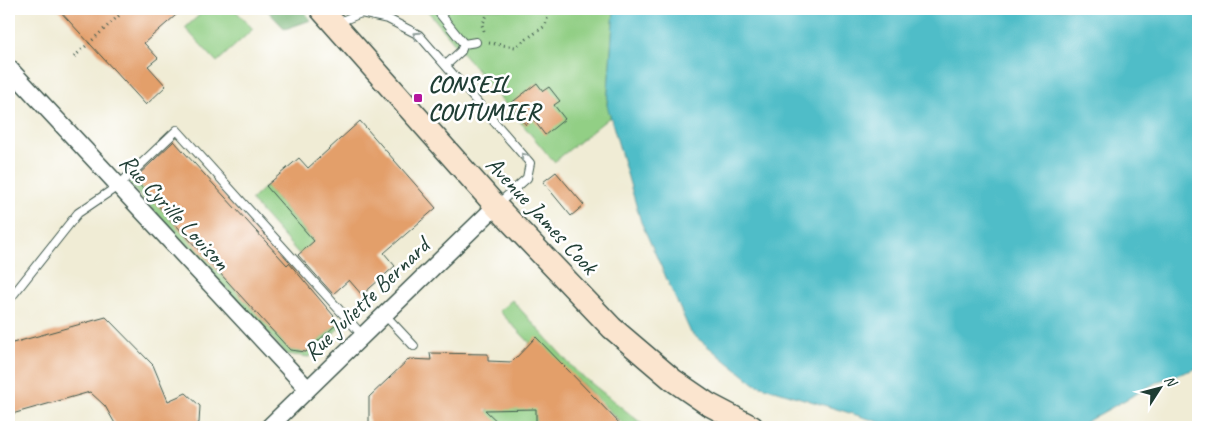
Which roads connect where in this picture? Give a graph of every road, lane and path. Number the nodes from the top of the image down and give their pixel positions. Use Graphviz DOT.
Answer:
graph roads {
  1 [pos="126,9"];
  2 [pos="436,9"];
  3 [pos="490,9"];
  4 [pos="550,9"];
  5 [pos="328,16"];
  6 [pos="484,32"];
  7 [pos="479,42"];
  8 [pos="464,44"];
  9 [pos="74,57"];
  10 [pos="446,65"];
  11 [pos="9,68"];
  12 [pos="118,186"];
  13 [pos="496,206"];
  14 [pos="9,300"];
  15 [pos="384,314"];
  16 [pos="362,335"];
  17 [pos="414,346"];
  18 [pos="307,388"];
  19 [pos="269,427"];
  20 [pos="752,427"];
  1 -- 9 [label="path"];
  2 -- 8 [label="lane"];
  3 -- 6 [label="path"];
  4 -- 7 [label="path"];
  10 -- 5 [label="lane, one-way"];
  5 -- 13 [label="main road, Avenue James Cook"];
  7 -- 8 [label="lane"];
  8 -- 10 [label="lane"];
  13 -- 10 [label="lane, one-way"];
  11 -- 12 [label="street, Rue Cyrille Louison"];
  12 -- 14 [label="lane"];
  12 -- 16 [label="lane"];
  12 -- 18 [label="street, Rue Cyrille Louison"];
  13 -- 15 [label="street, Rue Juliette Bernard"];
  13 -- 20 [label="main road, Avenue James Cook"];
  15 -- 16 [label="street, Rue Juliette Bernard"];
  15 -- 17 [label="lane"];
  16 -- 18 [label="street, Rue Juliette Bernard"];
  18 -- 19 [label="street, Rue Juliette Bernard"];
}
